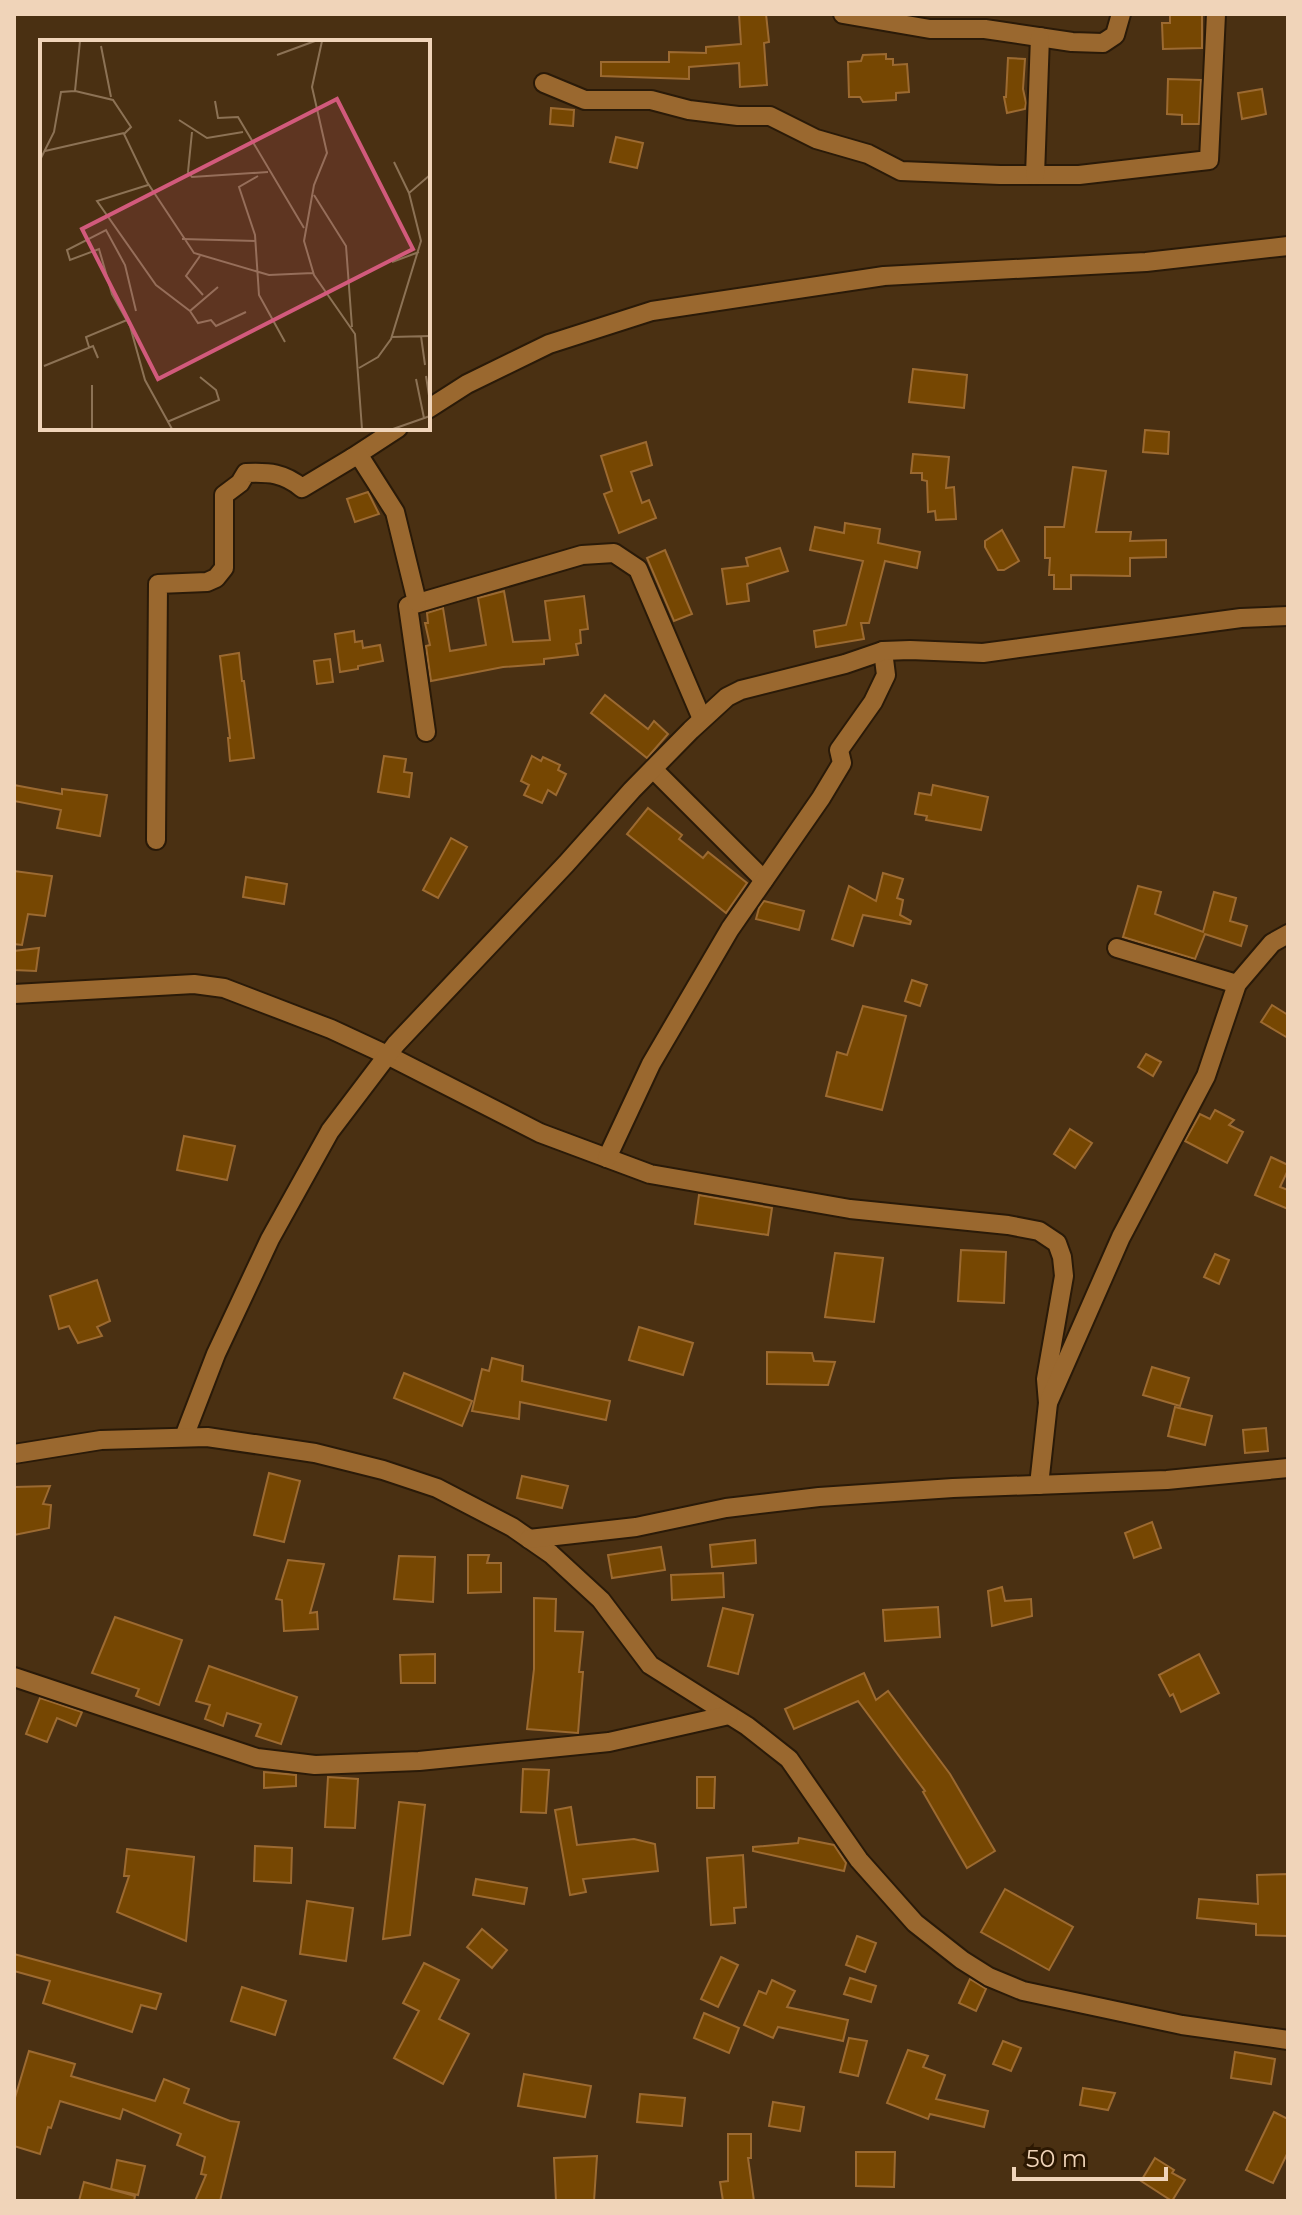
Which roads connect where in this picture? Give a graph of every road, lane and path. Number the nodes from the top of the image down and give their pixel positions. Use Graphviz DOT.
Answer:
graph roads {
  1 [pos="843,14"];
  2 [pos="1121,14"];
  3 [pos="1216,14"];
  4 [pos="1040,37"];
  5 [pos="544,83"];
  6 [pos="1035,175"];
  7 [pos="1288,246"];
  8 [pos="430,408"];
  9 [pos="395,430"];
  10 [pos="352,458"];
  11 [pos="417,602"];
  12 [pos="1288,616"];
  13 [pos="883,651"];
  14 [pos="702,719"];
  15 [pos="426,732"];
  16 [pos="653,769"];
  17 [pos="156,840"];
  18 [pos="764,880"];
  19 [pos="1288,934"];
  20 [pos="1117,948"];
  21 [pos="1237,984"];
  22 [pos="14,994"];
  23 [pos="387,1055"];
  24 [pos="607,1158"];
  25 [pos="1048,1403"];
  26 [pos="184,1437"];
  27 [pos="14,1454"];
  28 [pos="1288,1468"];
  29 [pos="1039,1485"];
  30 [pos="529,1539"];
  31 [pos="14,1677"];
  32 [pos="729,1715"];
  33 [pos="1288,2040"];
  1 -- 4 [label="street"];
  2 -- 4 [label="street"];
  3 -- 6 [label="street"];
  4 -- 6 [label="street"];
  5 -- 6 [label="street"];
  7 -- 8 [label="street"];
  9 -- 10 [label="street"];
  10 -- 11 [label="street"];
  10 -- 17 [label="street"];
  11 -- 14 [label="street"];
  11 -- 15 [label="street"];
  12 -- 13 [label="street"];
  13 -- 14 [label="street"];
  13 -- 18 [label="street"];
  14 -- 16 [label="street"];
  16 -- 18 [label="street"];
  16 -- 23 [label="street"];
  18 -- 24 [label="street"];
  19 -- 21 [label="street"];
  20 -- 21 [label="street"];
  21 -- 25 [label="street"];
  22 -- 23 [label="street"];
  23 -- 24 [label="street"];
  23 -- 26 [label="street"];
  24 -- 25 [label="street"];
  25 -- 29 [label="street"];
  26 -- 27 [label="street"];
  26 -- 30 [label="street"];
  28 -- 29 [label="street"];
  29 -- 30 [label="street"];
  30 -- 32 [label="street"];
  31 -- 32 [label="street"];
  32 -- 33 [label="street"];
}
